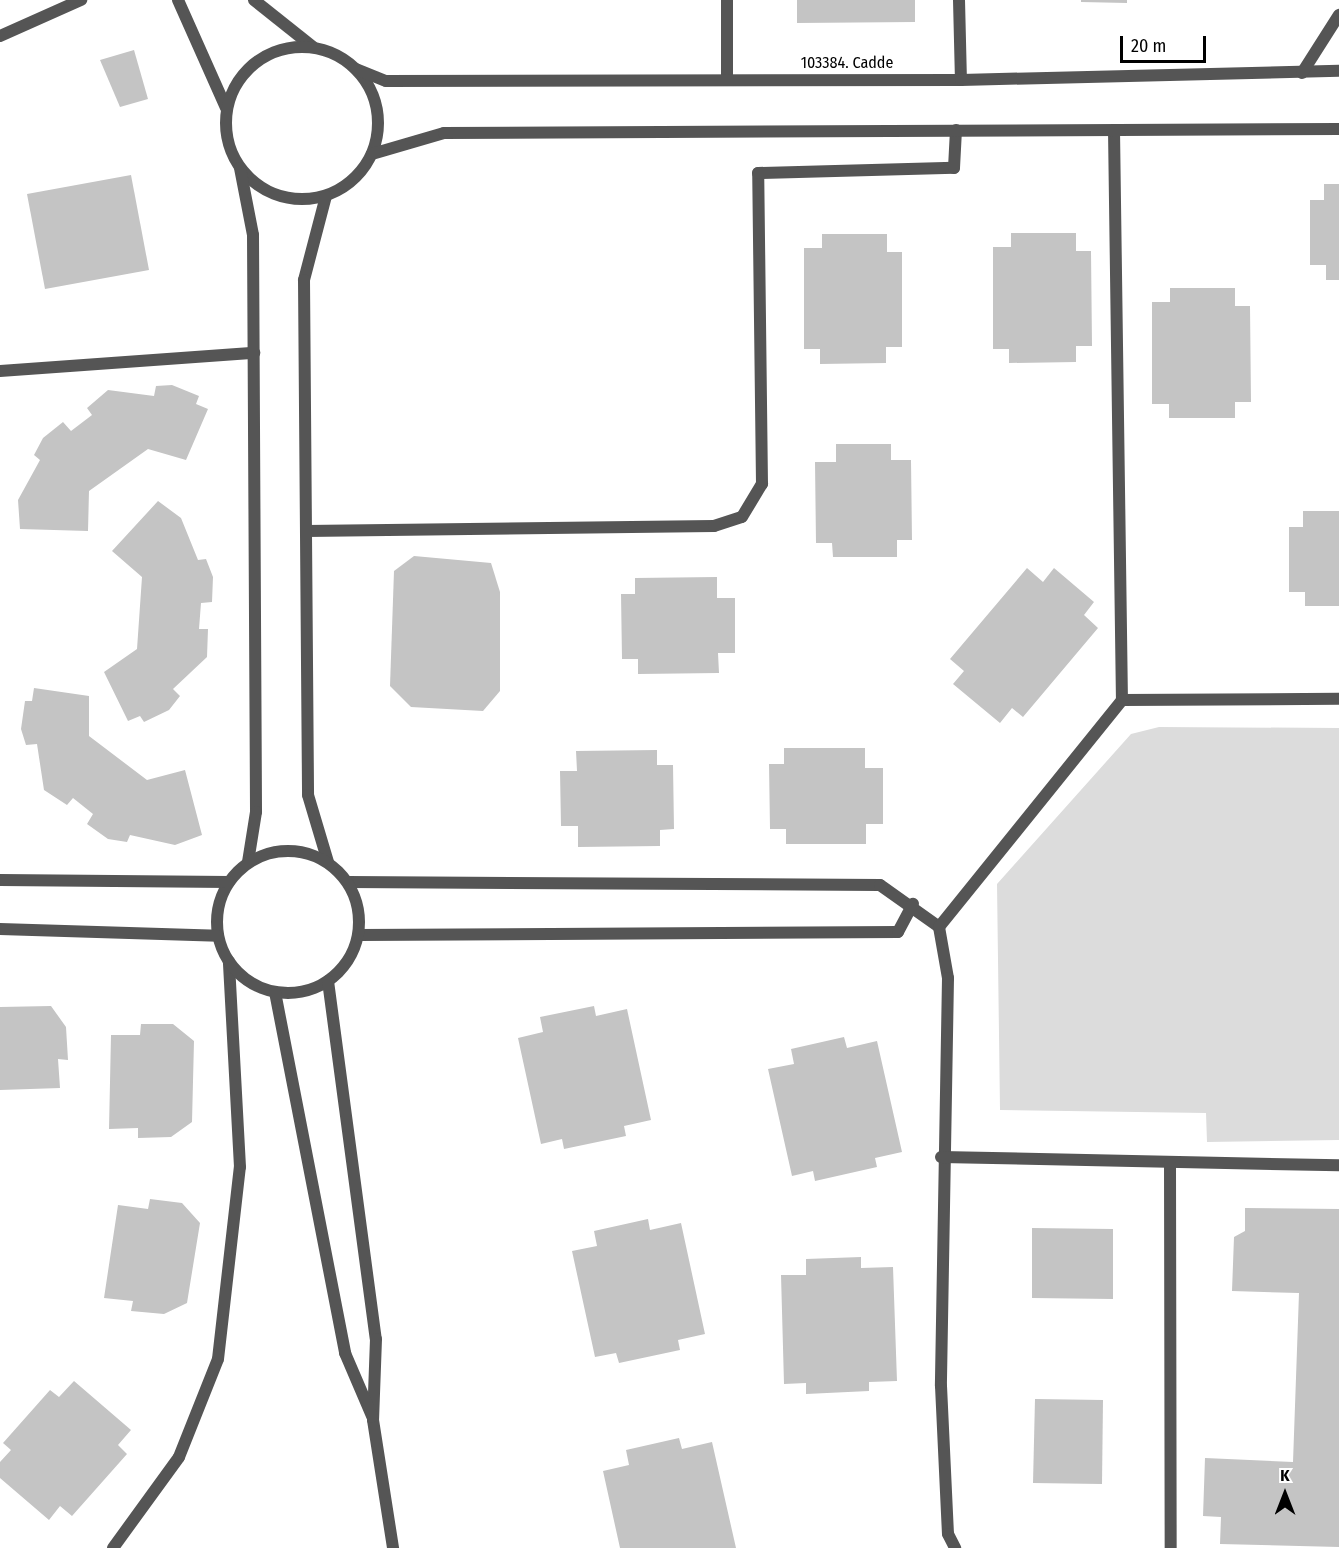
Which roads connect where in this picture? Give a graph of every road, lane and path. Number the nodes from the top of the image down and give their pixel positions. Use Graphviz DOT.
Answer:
graph roads {
  1 [pos="81,0"];
  2 [pos="178,0"];
  3 [pos="254,0"];
  4 [pos="728,0"];
  5 [pos="959,0"];
  6 [pos="1339,15"];
  7 [pos="0,36"];
  8 [pos="313,47"];
  9 [pos="356,69"];
  10 [pos="1339,71"];
  11 [pos="1302,73"];
  12 [pos="727,80"];
  13 [pos="961,80"];
  14 [pos="226,108"];
  15 [pos="1339,129"];
  16 [pos="956,130"];
  17 [pos="1114,130"];
  18 [pos="372,153"];
  19 [pos="240,168"];
  20 [pos="326,196"];
  21 [pos="254,353"];
  22 [pos="0,371"];
  23 [pos="306,531"];
  24 [pos="1339,699"];
  25 [pos="1122,700"];
  26 [pos="248,862"];
  27 [pos="328,862"];
  28 [pos="0,880"];
  29 [pos="229,882"];
  30 [pos="348,882"];
  31 [pos="913,904"];
  32 [pos="939,927"];
  33 [pos="0,929"];
  34 [pos="358,935"];
  35 [pos="218,936"];
  36 [pos="229,962"];
  37 [pos="328,981"];
  38 [pos="275,992"];
  39 [pos="941,1157"];
  40 [pos="1170,1163"];
  41 [pos="1339,1165"];
  42 [pos="373,1420"];
  43 [pos="113,1548"];
  44 [pos="393,1548"];
  45 [pos="955,1548"];
  46 [pos="1171,1548"];
  1 -- 7 [label="street"];
  2 -- 14 [label="street"];
  3 -- 8 [label="street"];
  4 -- 12 [label="street"];
  5 -- 13 [label="street"];
  6 -- 11 [label="street"];
  8 -- 9 [label="street"];
  8 -- 14 [label="street"];
  9 -- 12 [label="street, 103384. Cadde"];
  9 -- 18 [label="street"];
  10 -- 11 [label="street, 103384. Cadde"];
  11 -- 13 [label="street, 103384. Cadde"];
  12 -- 13 [label="street, 103384. Cadde"];
  14 -- 19 [label="street"];
  15 -- 17 [label="street"];
  16 -- 17 [label="street"];
  16 -- 18 [label="street"];
  16 -- 23 [label="street"];
  17 -- 25 [label="street"];
  18 -- 20 [label="street"];
  19 -- 20 [label="street"];
  19 -- 21 [label="street"];
  20 -- 23 [label="street"];
  21 -- 22 [label="street"];
  21 -- 26 [label="street"];
  23 -- 27 [label="street"];
  24 -- 25 [label="street"];
  25 -- 32 [label="street"];
  26 -- 27 [label="street"];
  26 -- 29 [label="street"];
  27 -- 30 [label="street"];
  28 -- 29 [label="street"];
  29 -- 35 [label="street"];
  30 -- 31 [label="street"];
  30 -- 34 [label="street"];
  31 -- 32 [label="street"];
  31 -- 34 [label="street"];
  32 -- 39 [label="street"];
  33 -- 35 [label="street"];
  34 -- 37 [label="street"];
  35 -- 36 [label="street"];
  36 -- 38 [label="street"];
  36 -- 43 [label="street"];
  37 -- 38 [label="street"];
  37 -- 42 [label="street"];
  38 -- 42 [label="street"];
  39 -- 40 [label="street"];
  39 -- 45 [label="street"];
  40 -- 41 [label="street"];
  40 -- 46 [label="street"];
  42 -- 44 [label="street"];
}
